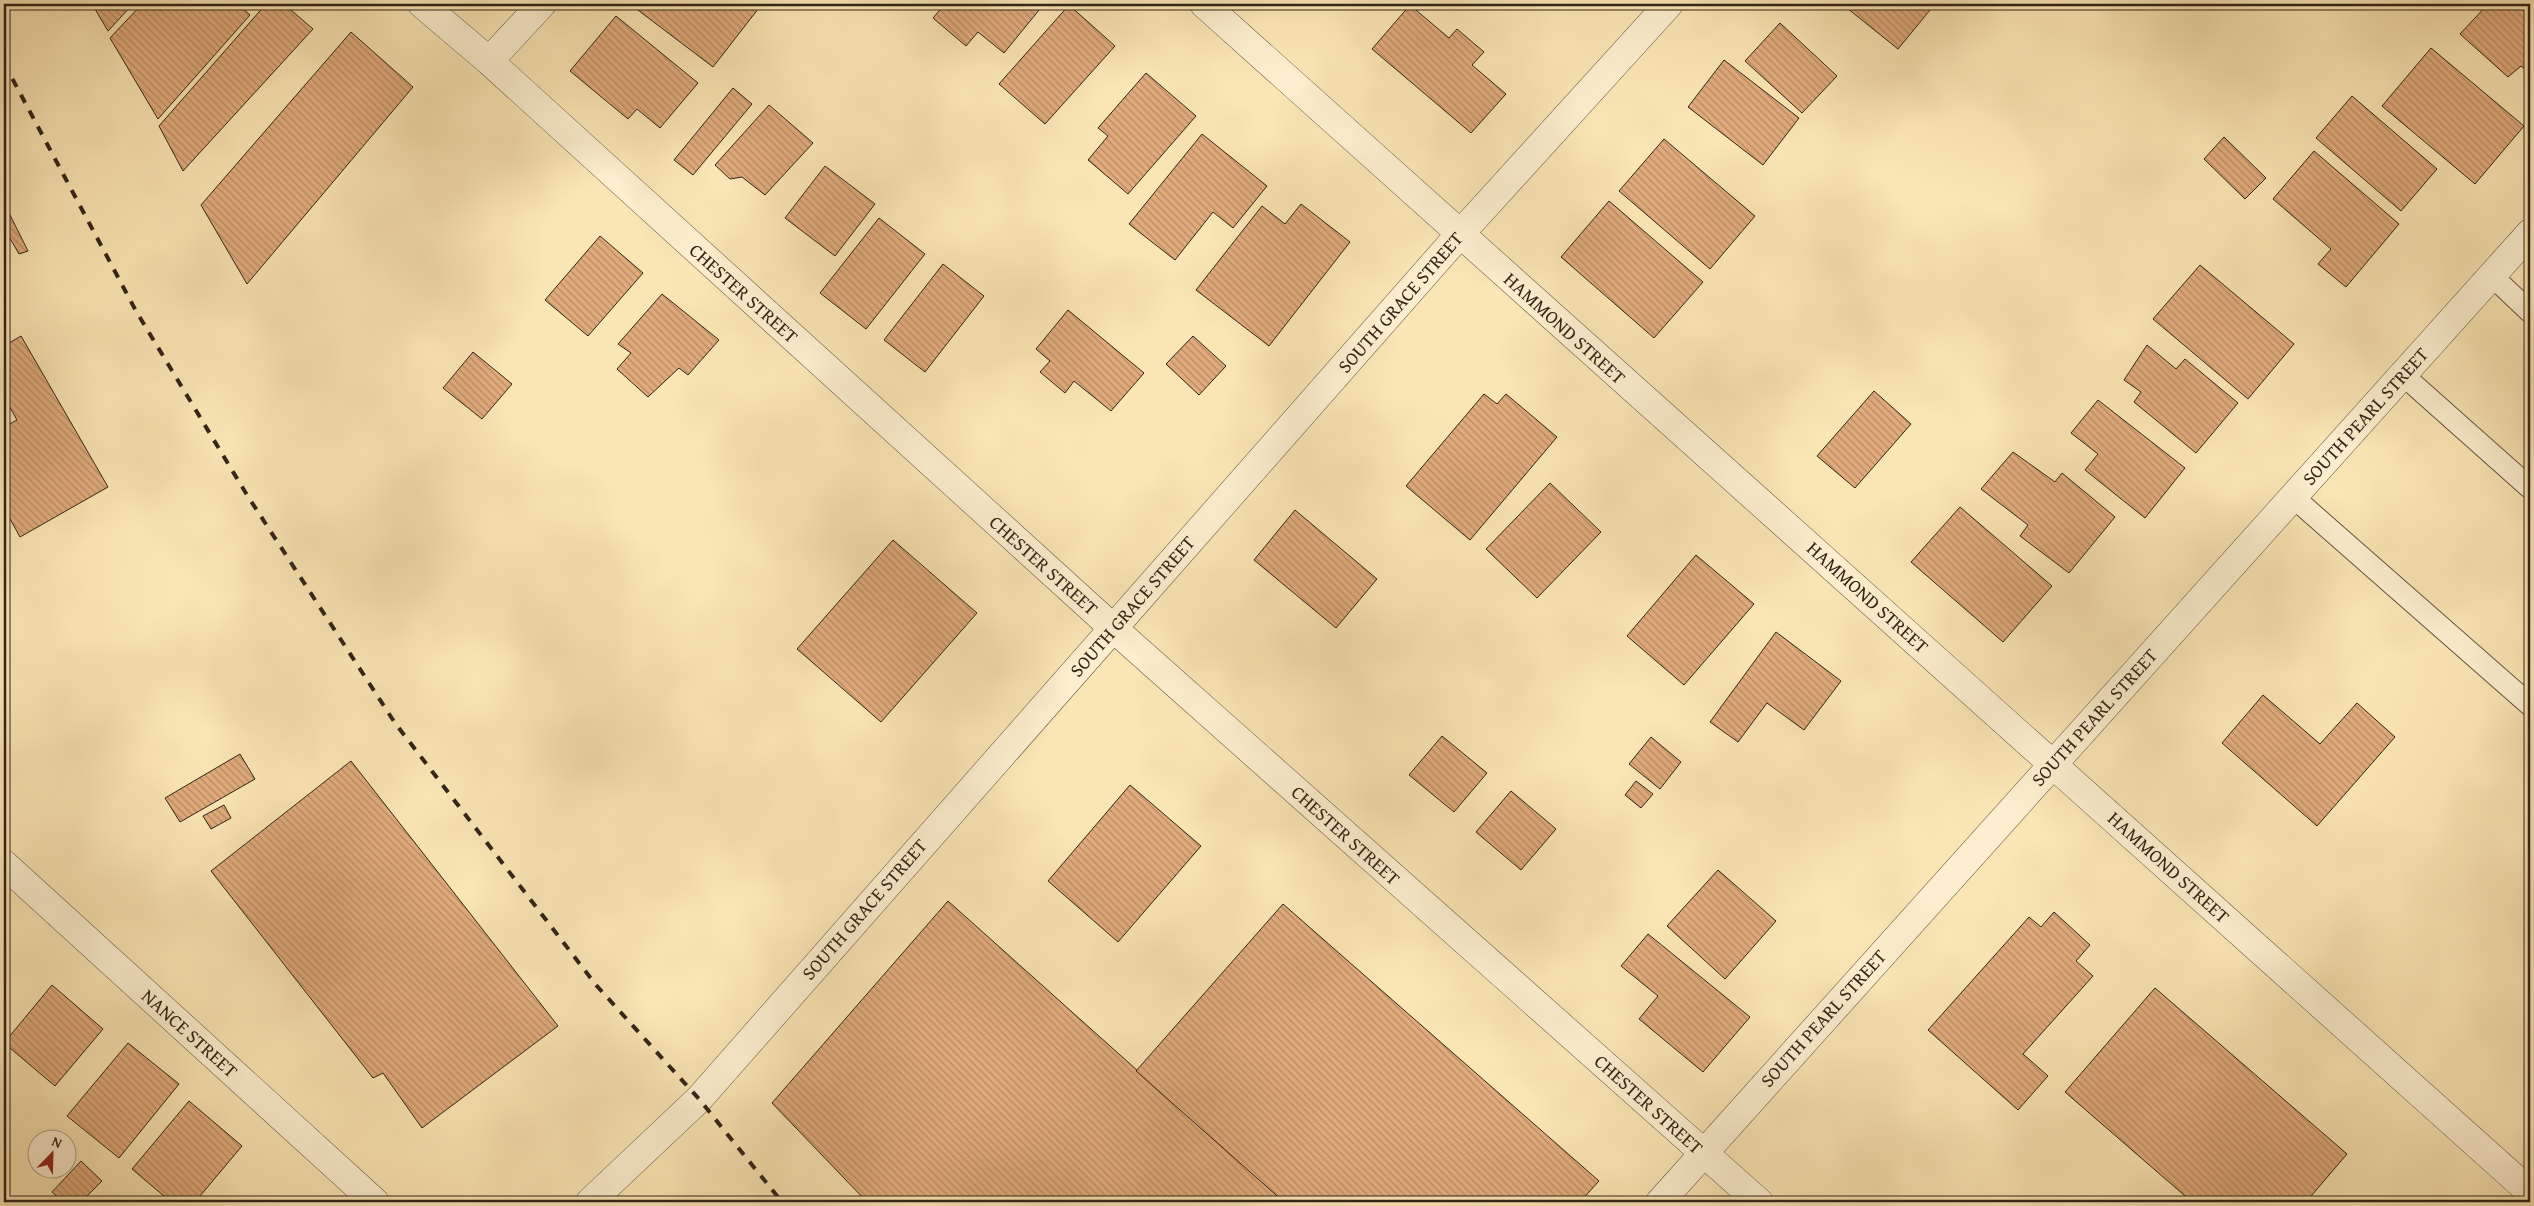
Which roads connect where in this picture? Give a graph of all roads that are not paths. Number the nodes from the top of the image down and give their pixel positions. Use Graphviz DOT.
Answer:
graph roads {
  1 [pos="422,4"];
  2 [pos="542,4"];
  3 [pos="1204,4"];
  4 [pos="1668,4"];
  5 [pos="489,61"];
  6 [pos="2530,233"];
  7 [pos="1460,234"];
  8 [pos="2492,276"];
  9 [pos="2530,312"];
  10 [pos="2403,375"];
  11 [pos="2530,488"];
  12 [pos="2292,497"];
  13 [pos="1113,628"];
  14 [pos="2530,705"];
  15 [pos="2053,763"];
  16 [pos="4,864"];
  17 [pos="1704,1152"];
  18 [pos="2530,1192"];
  19 [pos="375,1202"];
  20 [pos="590,1202"];
  21 [pos="1660,1202"];
  22 [pos="1759,1202"];
  1 -- 5 [label="street, CHESTER STREET"];
  2 -- 5 [label="street"];
  3 -- 7 [label="street, HAMMOND STREET"];
  4 -- 7 [label="street, SOUTH GRACE STREET"];
  5 -- 13 [label="street, CHESTER STREET"];
  6 -- 8 [label="street, SOUTH PEARL STREET"];
  7 -- 13 [label="street, SOUTH GRACE STREET"];
  7 -- 15 [label="street, HAMMOND STREET"];
  8 -- 9 [label="lane"];
  8 -- 10 [label="street, SOUTH PEARL STREET"];
  10 -- 11 [label="lane"];
  10 -- 12 [label="street, SOUTH PEARL STREET"];
  12 -- 14 [label="lane"];
  12 -- 15 [label="street, SOUTH PEARL STREET"];
  13 -- 17 [label="street, CHESTER STREET"];
  13 -- 20 [label="street, SOUTH GRACE STREET"];
  15 -- 17 [label="street, SOUTH PEARL STREET"];
  15 -- 18 [label="street, HAMMOND STREET"];
  16 -- 19 [label="street, NANCE STREET"];
  17 -- 21 [label="street, SOUTH PEARL STREET"];
  17 -- 22 [label="street, CHESTER STREET"];
}
